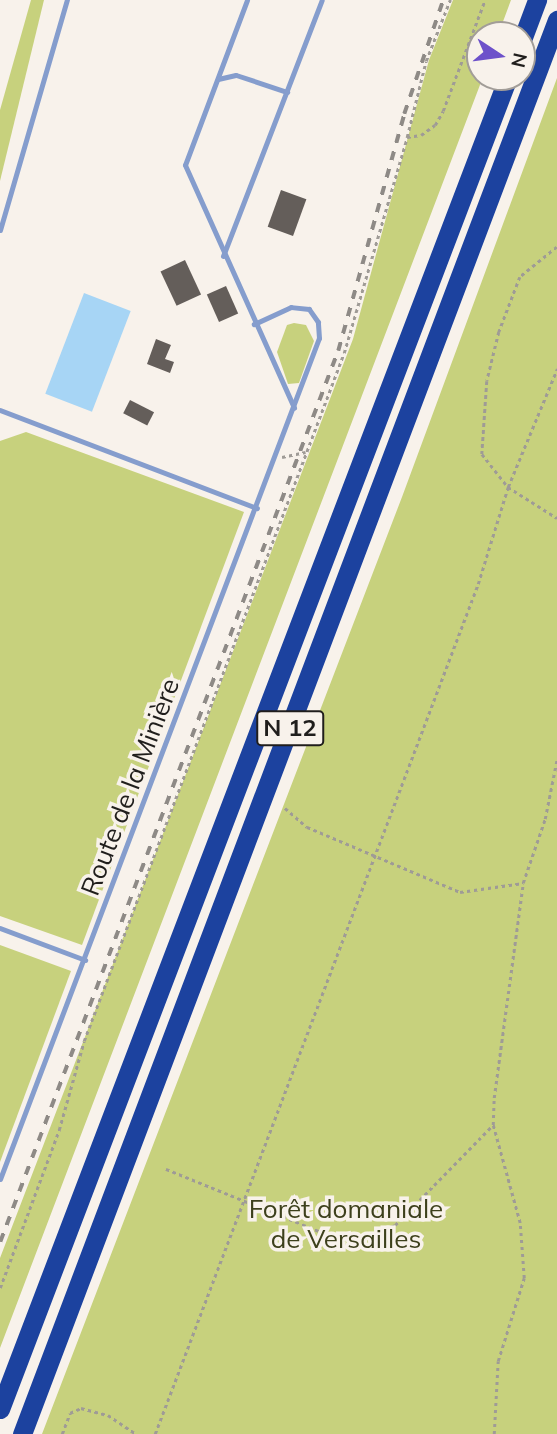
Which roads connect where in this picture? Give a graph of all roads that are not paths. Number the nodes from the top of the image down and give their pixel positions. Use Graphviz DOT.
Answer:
graph roads {
  1 [pos="67,0"];
  2 [pos="247,0"];
  3 [pos="322,0"];
  4 [pos="537,0"];
  5 [pos="557,20"];
  6 [pos="529,21"];
  7 [pos="218,79"];
  8 [pos="503,91"];
  9 [pos="287,92"];
  10 [pos="0,230"];
  11 [pos="223,256"];
  12 [pos="254,324"];
  13 [pos="294,408"];
  14 [pos="0,410"];
  15 [pos="257,508"];
  16 [pos="0,928"];
  17 [pos="85,960"];
  18 [pos="0,1179"];
  19 [pos="0,1409"];
  20 [pos="22,1434"];
  1 -- 10 [label="lane"];
  2 -- 7 [label="lane"];
  3 -- 9 [label="lane"];
  4 -- 6 [label="highway"];
  5 -- 20 [label="highway, N 12"];
  7 -- 9 [label="lane"];
  7 -- 11 [label="lane"];
  8 -- 19 [label="highway, N 12"];
  9 -- 11 [label="lane"];
  11 -- 12 [label="lane"];
  12 -- 13 [label="lane"];
  12 -- 13 [label="lane, Route de la Minière"];
  13 -- 15 [label="lane, Route de la Minière"];
  14 -- 15 [label="lane"];
  15 -- 17 [label="lane, Route de la Minière"];
  16 -- 17 [label="lane"];
  17 -- 18 [label="lane, Route de la Minière"];
}
